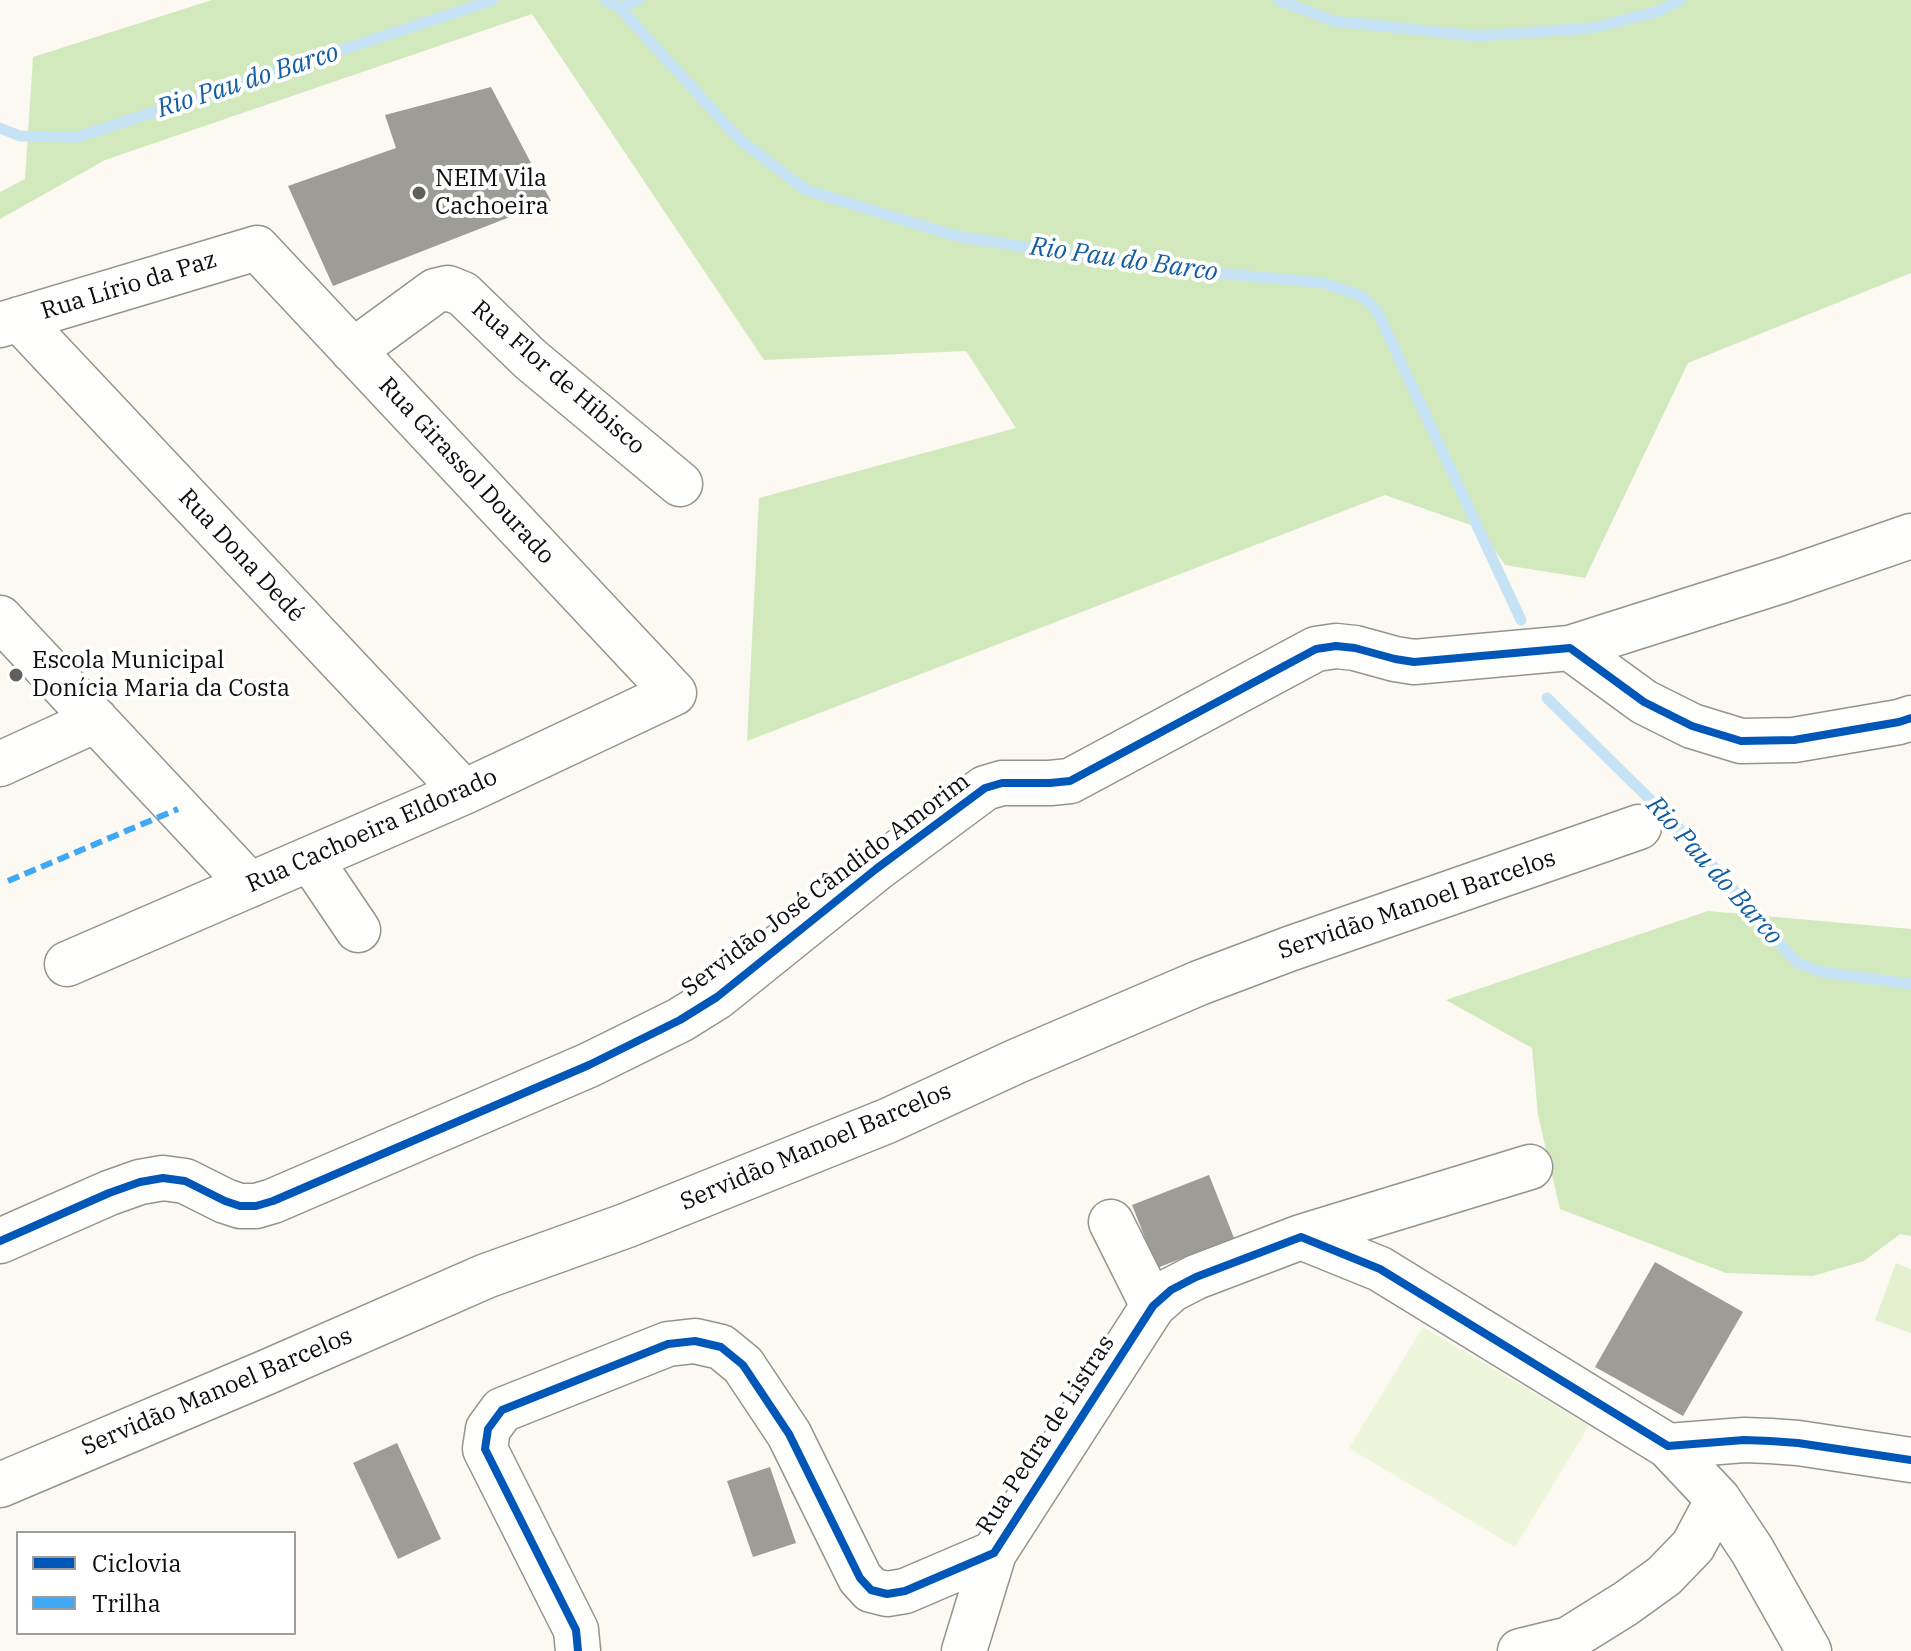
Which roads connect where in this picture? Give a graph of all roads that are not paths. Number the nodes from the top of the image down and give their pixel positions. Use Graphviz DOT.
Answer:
graph roads {
  1 [pos="257,248"];
  2 [pos="9,322"];
  3 [pos="353,351"];
  4 [pos="680,484"];
  5 [pos="1911,536"];
  6 [pos="0,618"];
  7 [pos="1570,648"];
  8 [pos="674,693"];
  9 [pos="1911,718"];
  10 [pos="96,720"];
  11 [pos="0,764"];
  12 [pos="464,792"];
  13 [pos="1639,827"];
  14 [pos="310,859"];
  15 [pos="250,885"];
  16 [pos="358,930"];
  17 [pos="67,964"];
  18 [pos="1530,1167"];
  19 [pos="1111,1222"];
  20 [pos="1301,1237"];
  21 [pos="0,1241"];
  22 [pos="1153,1306"];
  23 [pos="1668,1446"];
  24 [pos="1911,1460"];
  25 [pos="0,1485"];
  26 [pos="1718,1499"];
  27 [pos="994,1553"];
  28 [pos="1570,1645"];
  29 [pos="578,1651"];
  30 [pos="964,1651"];
  31 [pos="1520,1651"];
  32 [pos="1809,1651"];
  1 -- 2 [label="street, Rua Lírio da Paz"];
  1 -- 3 [label="street, Rua Girassol Dourado"];
  2 -- 12 [label="street, Rua Dona Dedé"];
  3 -- 4 [label="street, Rua Flor de Hibisco"];
  3 -- 8 [label="street, Rua Girassol Dourado"];
  5 -- 7 [label="street, Servidão José Cândido Amorim"];
  6 -- 10 [label="street"];
  7 -- 9 [label="street"];
  7 -- 21 [label="street, Servidão José Cândido Amorim"];
  8 -- 12 [label="street, Rua Cachoeira Eldorado"];
  10 -- 11 [label="street"];
  10 -- 15 [label="street"];
  12 -- 14 [label="street, Rua Cachoeira Eldorado"];
  13 -- 25 [label="street, Servidão Manoel Barcelos"];
  14 -- 15 [label="street, Rua Cachoeira Eldorado"];
  14 -- 16 [label="street"];
  15 -- 17 [label="street, Rua Cachoeira Eldorado"];
  18 -- 20 [label="street, Rua Pedra de Listras"];
  19 -- 22 [label="street"];
  20 -- 22 [label="street, Rua Pedra de Listras"];
  20 -- 23 [label="street"];
  22 -- 27 [label="street, Rua Pedra de Listras"];
  23 -- 24 [label="street"];
  23 -- 26 [label="street"];
  26 -- 28 [label="street"];
  26 -- 32 [label="street"];
  27 -- 29 [label="street, Rua Pedra de Listras"];
  27 -- 30 [label="street"];
  28 -- 31 [label="street"];
}
